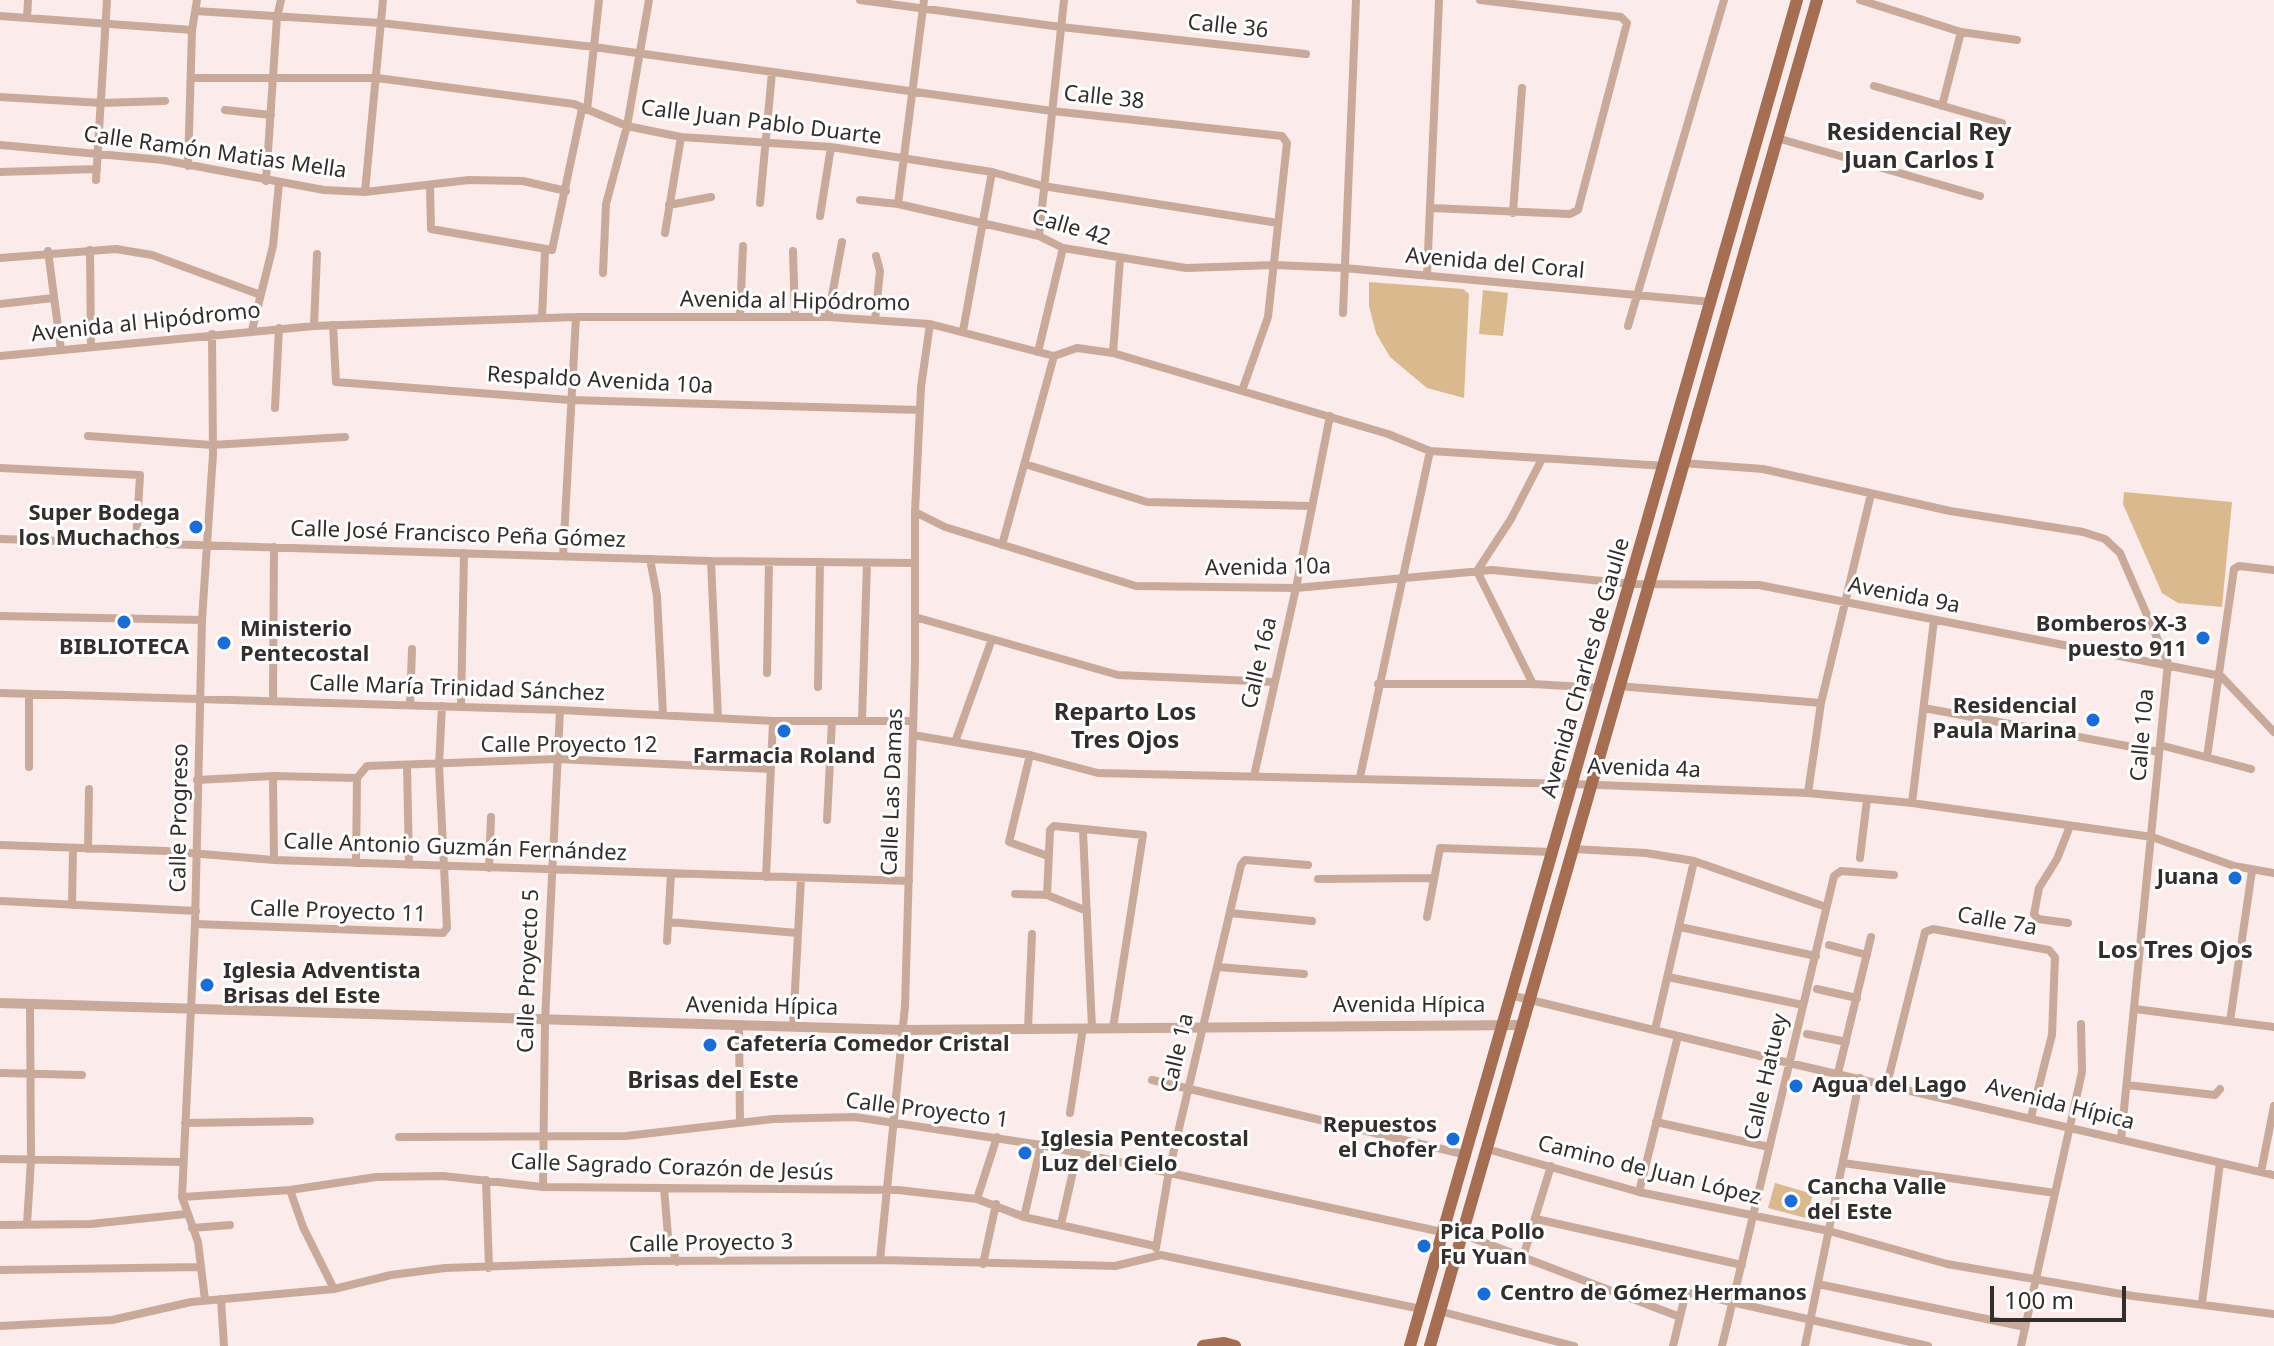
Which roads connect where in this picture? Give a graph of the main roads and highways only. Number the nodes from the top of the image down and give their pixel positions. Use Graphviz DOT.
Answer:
graph roads {
  1 [pos="1797,0"];
  2 [pos="1817,0"];
  3 [pos="1203,1346"];
  4 [pos="1235,1346"];
  5 [pos="1410,1346"];
  6 [pos="1431,1346"];
  1 -- 5 [label="main road, Avenida Charles de Gaulle"];
  2 -- 6 [label="main road, Avenida Charles de Gaulle"];
  3 -- 4 [label="main road"];
}
